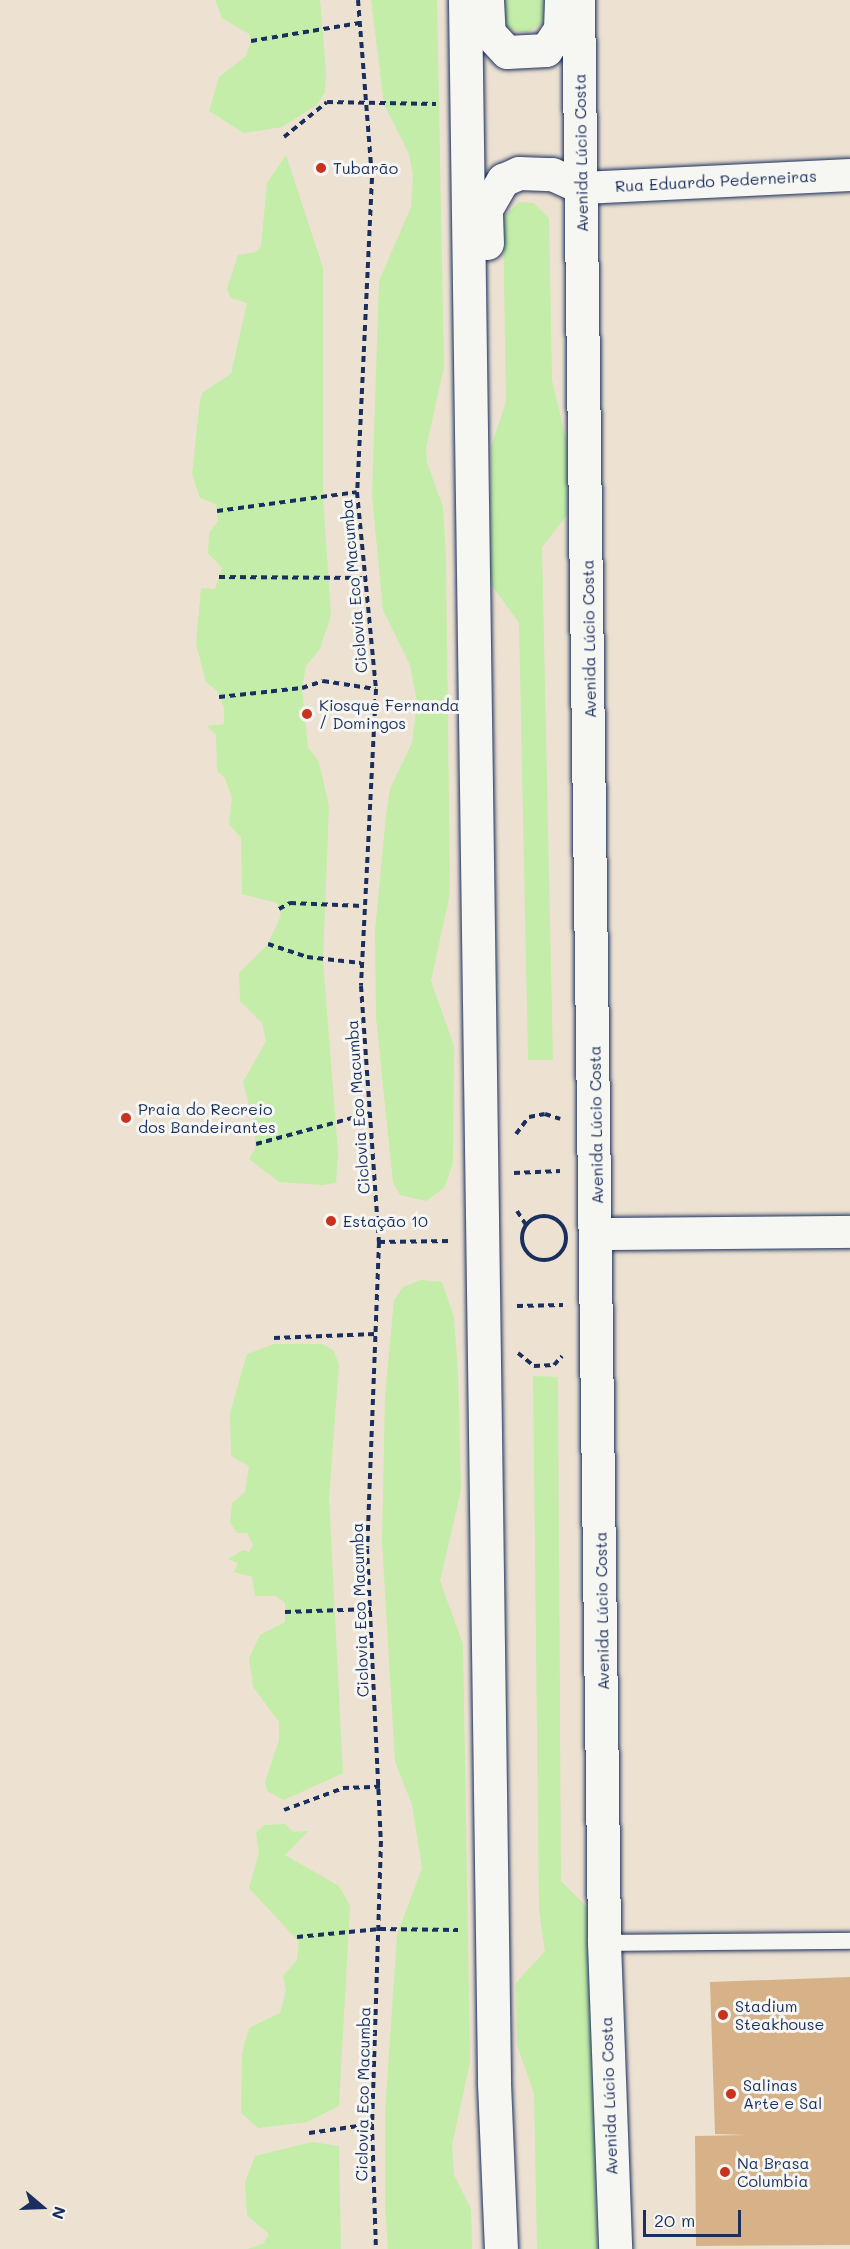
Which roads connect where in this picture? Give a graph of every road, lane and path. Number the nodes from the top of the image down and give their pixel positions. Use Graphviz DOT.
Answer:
graph roads {
  1 [pos="358,0"];
  2 [pos="465,0"];
  3 [pos="487,0"];
  4 [pos="561,0"];
  5 [pos="578,0"];
  6 [pos="360,23"];
  7 [pos="251,40"];
  8 [pos="367,104"];
  9 [pos="439,104"];
  10 [pos="284,137"];
  11 [pos="850,175"];
  12 [pos="583,188"];
  13 [pos="470,338"];
  14 [pos="357,492"];
  15 [pos="217,511"];
  16 [pos="219,577"];
  17 [pos="366,578"];
  18 [pos="376,689"];
  19 [pos="219,697"];
  20 [pos="363,906"];
  21 [pos="279,909"];
  22 [pos="268,944"];
  23 [pos="361,963"];
  24 [pos="370,1113"];
  25 [pos="516,1141"];
  26 [pos="256,1144"];
  27 [pos="596,1144"];
  28 [pos="516,1162"];
  29 [pos="516,1183"];
  30 [pos="517,1203"];
  31 [pos="526,1225"];
  32 [pos="850,1232"];
  33 [pos="598,1234"];
  34 [pos="458,1241"];
  35 [pos="379,1242"];
  36 [pos="558,1255"];
  37 [pos="562,1260"];
  38 [pos="567,1294"];
  39 [pos="567,1305"];
  40 [pos="511,1307"];
  41 [pos="567,1315"];
  42 [pos="484,1328"];
  43 [pos="375,1334"];
  44 [pos="274,1338"];
  45 [pos="569,1345"];
  46 [pos="371,1609"];
  47 [pos="285,1612"];
  48 [pos="380,1787"];
  49 [pos="284,1810"];
  50 [pos="380,1929"];
  51 [pos="492,1931"];
  52 [pos="297,1937"];
  53 [pos="850,1941"];
  54 [pos="604,1943"];
  55 [pos="372,2124"];
  56 [pos="309,2133"];
  57 [pos="376,2249"];
  58 [pos="501,2249"];
  59 [pos="615,2249"];
  1 -- 6 [label="path, Ciclovia Eco Macumba"];
  2 -- 13 [label="main road"];
  3 -- 4 [label="main road"];
  5 -- 12 [label="main road, Avenida Lúcio Costa"];
  6 -- 7 [label="path"];
  6 -- 8 [label="path, Ciclovia Eco Macumba"];
  8 -- 9 [label="path"];
  8 -- 10 [label="path"];
  8 -- 14 [label="path, Ciclovia Eco Macumba"];
  11 -- 12 [label="street, Rua Eduardo Pederneiras"];
  12 -- 13 [label="main road"];
  12 -- 27 [label="main road, Avenida Lúcio Costa"];
  13 -- 42 [label="main road"];
  14 -- 15 [label="path"];
  14 -- 17 [label="path, Ciclovia Eco Macumba"];
  16 -- 17 [label="path"];
  17 -- 18 [label="path, Ciclovia Eco Macumba"];
  18 -- 19 [label="path"];
  18 -- 20 [label="path, Ciclovia Eco Macumba"];
  20 -- 21 [label="path"];
  20 -- 23 [label="path, Ciclovia Eco Macumba"];
  22 -- 23 [label="path"];
  23 -- 24 [label="path, Ciclovia Eco Macumba"];
  24 -- 26 [label="path"];
  24 -- 35 [label="path, Ciclovia Eco Macumba"];
  25 -- 27 [label="path"];
  27 -- 33 [label="main road, Avenida Lúcio Costa"];
  28 -- 29 [label="path"];
  30 -- 31 [label="path"];
  31 -- 36 [label="path"];
  31 -- 36 [label="path"];
  32 -- 33 [label="street"];
  33 -- 54 [label="main road, Avenida Lúcio Costa"];
  34 -- 35 [label="path"];
  35 -- 43 [label="path, Ciclovia Eco Macumba"];
  36 -- 37 [label="path"];
  38 -- 39 [label="path"];
  39 -- 40 [label="path"];
  39 -- 41 [label="path"];
  42 -- 45 [label="path"];
  42 -- 51 [label="main road"];
  43 -- 44 [label="path"];
  43 -- 46 [label="path, Ciclovia Eco Macumba"];
  46 -- 47 [label="path"];
  46 -- 48 [label="path, Ciclovia Eco Macumba"];
  48 -- 49 [label="path"];
  48 -- 50 [label="path, Ciclovia Eco Macumba"];
  50 -- 51 [label="path"];
  50 -- 52 [label="path"];
  50 -- 55 [label="path, Ciclovia Eco Macumba"];
  51 -- 58 [label="main road"];
  53 -- 54 [label="lane"];
  54 -- 59 [label="main road, Avenida Lúcio Costa"];
  55 -- 56 [label="path"];
  55 -- 57 [label="path, Ciclovia Eco Macumba"];
}
